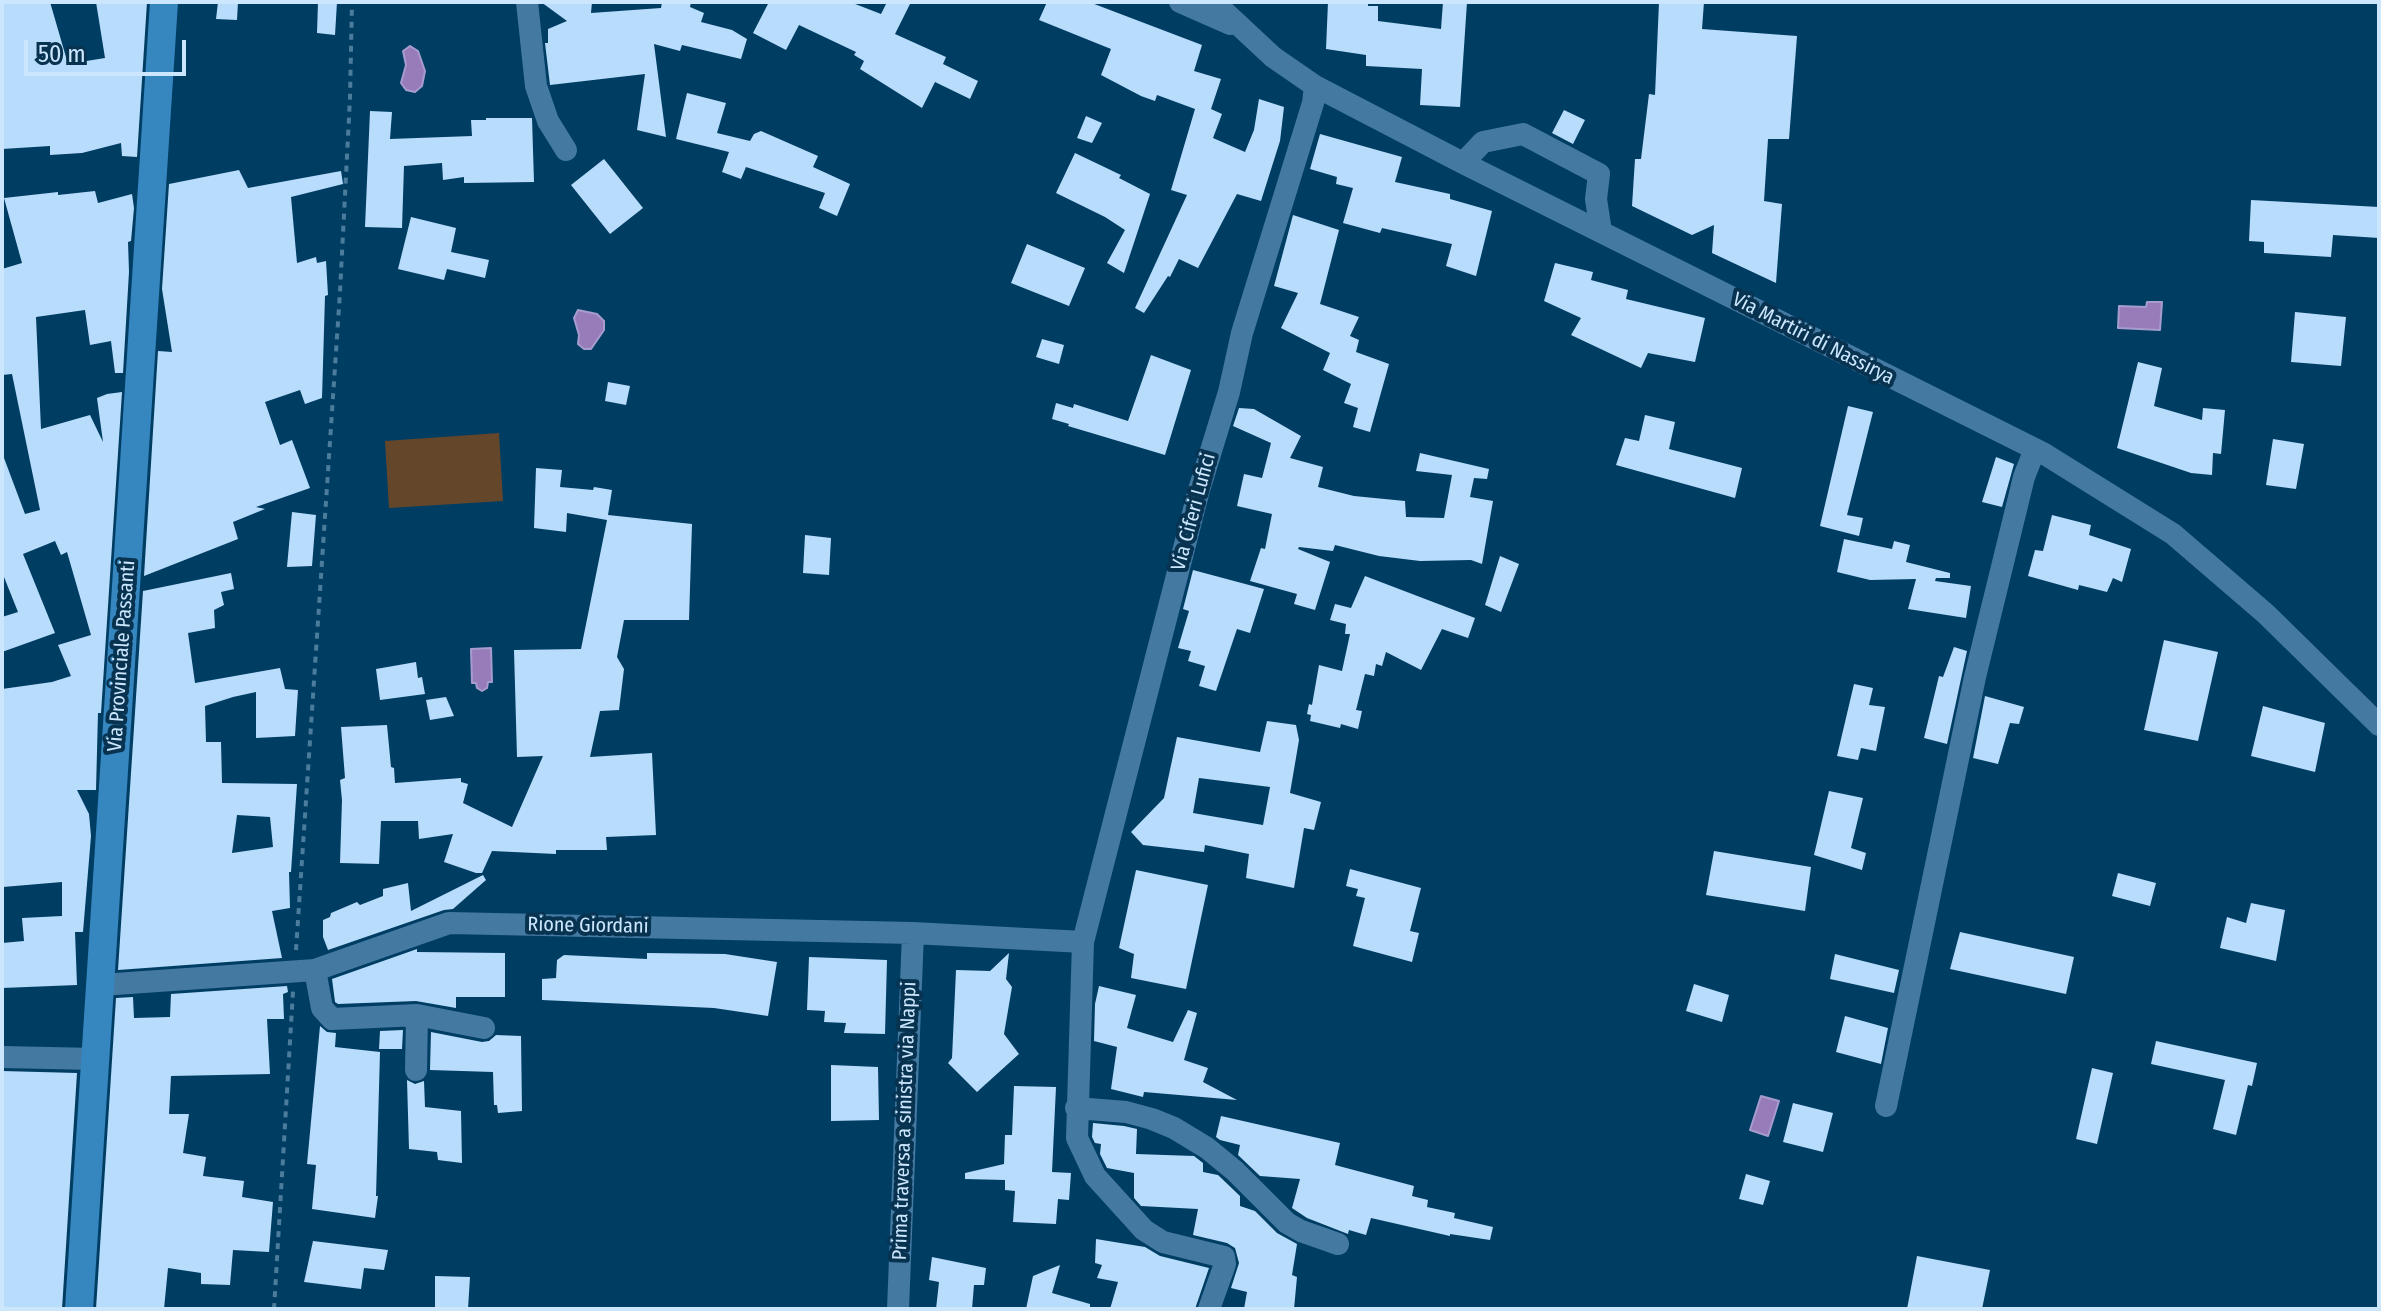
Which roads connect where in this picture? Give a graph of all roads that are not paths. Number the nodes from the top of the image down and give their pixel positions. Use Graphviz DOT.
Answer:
graph roads {
  1 [pos="164,2"];
  2 [pos="527,2"];
  3 [pos="1180,2"];
  4 [pos="1214,2"];
  5 [pos="1241,29"];
  6 [pos="1315,86"];
  7 [pos="566,150"];
  8 [pos="1463,163"];
  9 [pos="1601,232"];
  10 [pos="2035,449"];
  11 [pos="2379,725"];
  12 [pos="913,933"];
  13 [pos="1083,942"];
  14 [pos="305,970"];
  15 [pos="101,985"];
  16 [pos="417,1015"];
  17 [pos="484,1028"];
  18 [pos="2,1057"];
  19 [pos="96,1059"];
  20 [pos="416,1070"];
  21 [pos="1886,1106"];
  22 [pos="1076,1108"];
  23 [pos="1338,1244"];
  24 [pos="79,1309"];
  25 [pos="898,1309"];
  26 [pos="1209,1309"];
  1 -- 15 [label="main road, Via Provinciale Passanti"];
  2 -- 7 [label="street"];
  3 -- 5 [label="street"];
  4 -- 5 [label="street, Via Martiri di Nassirya"];
  5 -- 6 [label="street, Via Martiri di Nassirya"];
  6 -- 8 [label="street, Via Martiri di Nassirya"];
  6 -- 13 [label="street, Via Ciferi Lufici"];
  8 -- 9 [label="street, Via Martiri di Nassirya"];
  8 -- 9 [label="street"];
  9 -- 10 [label="street, Via Martiri di Nassirya"];
  10 -- 11 [label="street, Via Martiri di Nassirya"];
  10 -- 21 [label="street"];
  12 -- 13 [label="street, Rione Giordani"];
  12 -- 14 [label="street, Rione Giordani"];
  12 -- 25 [label="street, Prima traversa a sinistra via Nappi"];
  13 -- 22 [label="street, Via Ciferi Lufici"];
  14 -- 15 [label="street, Rione Giordani"];
  14 -- 16 [label="street"];
  15 -- 19 [label="main road, Via Provinciale Passanti"];
  16 -- 17 [label="street"];
  16 -- 20 [label="street"];
  18 -- 19 [label="street"];
  19 -- 24 [label="main road, Via Provinciale Passanti"];
  22 -- 23 [label="street"];
  22 -- 26 [label="street, Via Ciferi Lufici"];
}
